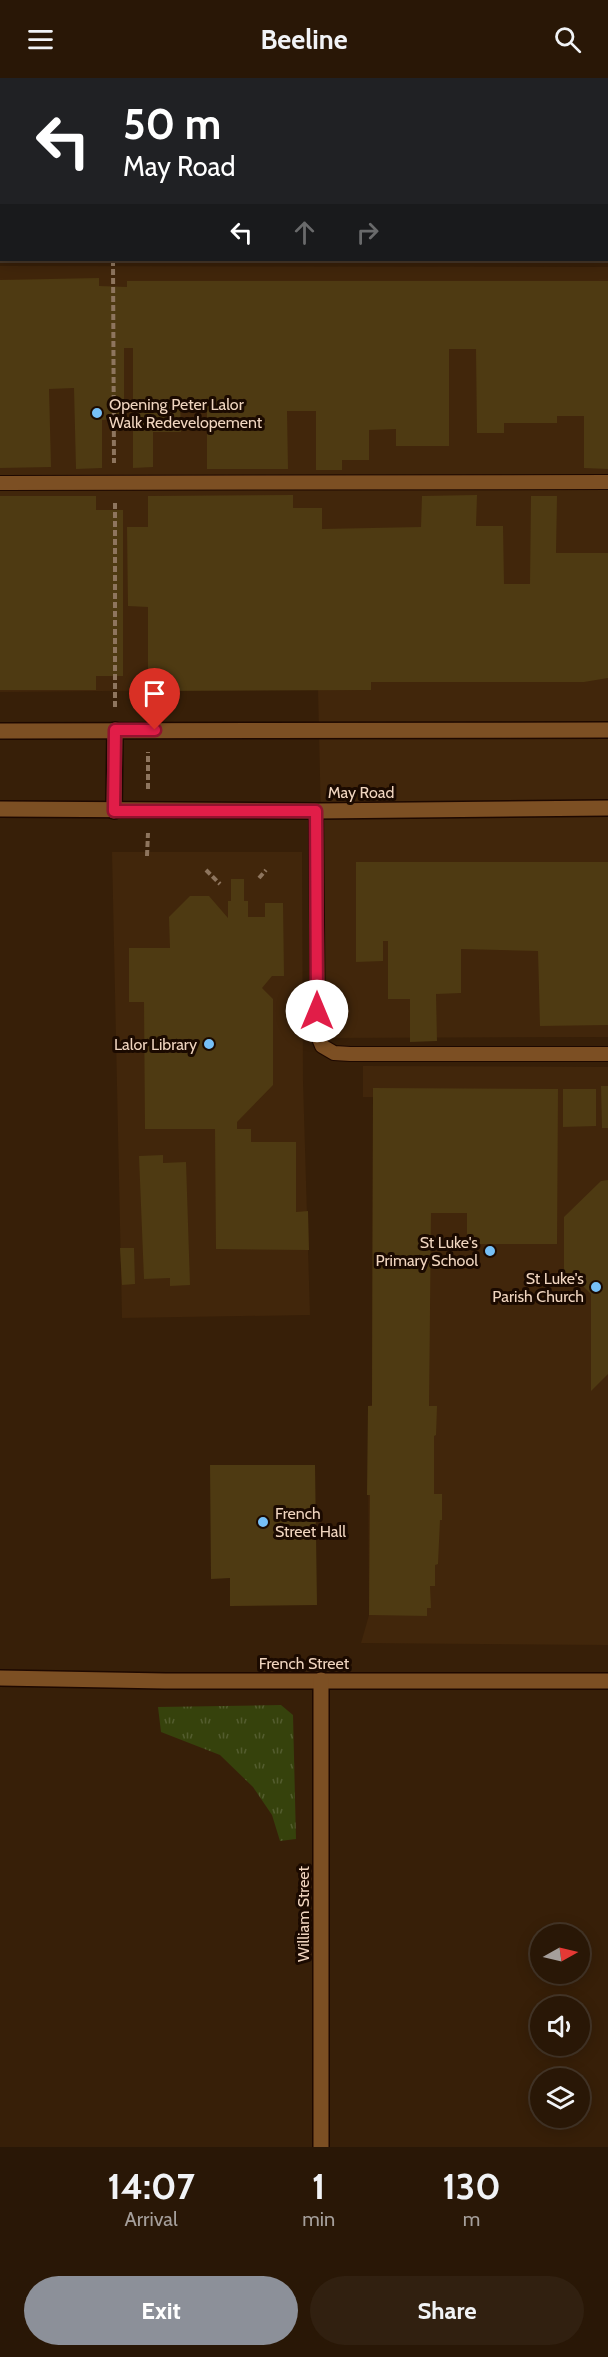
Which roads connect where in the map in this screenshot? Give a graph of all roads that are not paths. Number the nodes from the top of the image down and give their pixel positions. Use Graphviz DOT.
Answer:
graph roads {
  1 [pos="608,482"];
  2 [pos="0,483"];
  3 [pos="115,730"];
  4 [pos="608,730"];
  5 [pos="0,731"];
  6 [pos="608,808"];
  7 [pos="0,809"];
  8 [pos="114,811"];
  9 [pos="316,811"];
  10 [pos="608,1054"];
  11 [pos="0,1678"];
  12 [pos="321,1680"];
  13 [pos="608,1681"];
  14 [pos="321,2147"];
  1 -- 2 [label="lane"];
  3 -- 4 [label="street"];
  3 -- 5 [label="street"];
  3 -- 8 [label="street"];
  6 -- 9 [label="street, May Road"];
  7 -- 8 [label="street, May Road"];
  8 -- 9 [label="street, May Road"];
  9 -- 10 [label="lane"];
  11 -- 12 [label="street, French Street"];
  12 -- 13 [label="street, French Street"];
  12 -- 14 [label="street, William Street"];
}
